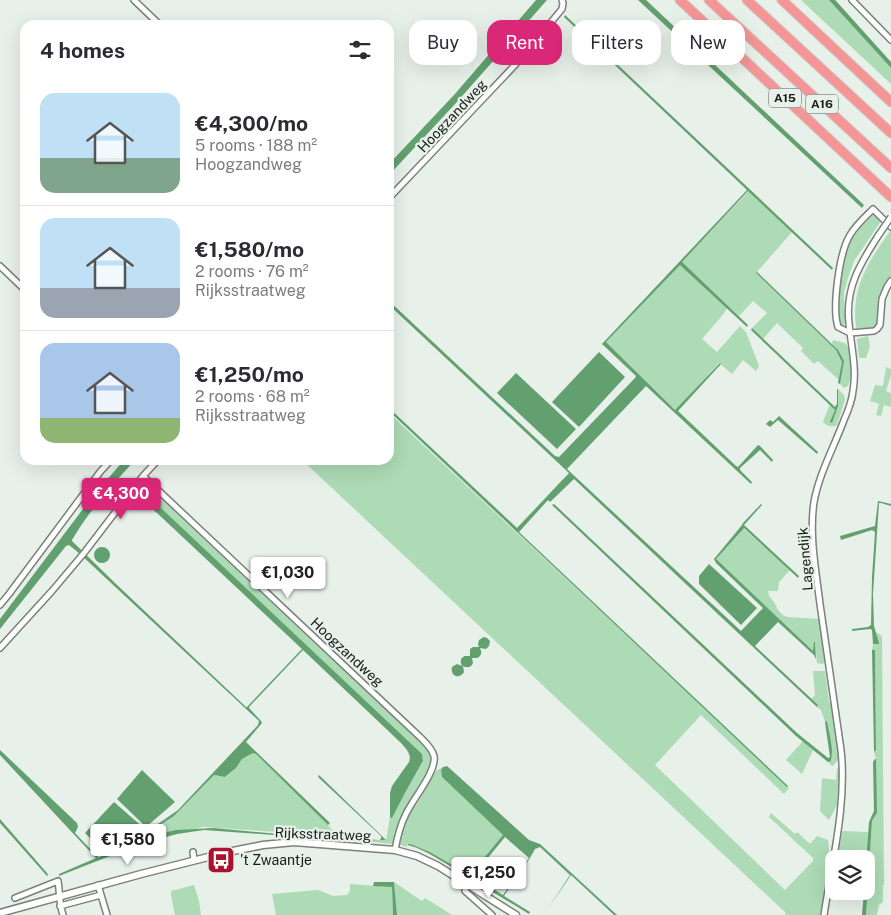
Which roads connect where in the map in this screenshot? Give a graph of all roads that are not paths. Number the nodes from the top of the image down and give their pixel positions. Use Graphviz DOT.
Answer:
graph roads {
  1 [pos="134,0"];
  2 [pos="562,0"];
  3 [pos="680,0"];
  4 [pos="709,0"];
  5 [pos="747,0"];
  6 [pos="782,0"];
  7 [pos="852,0"];
  8 [pos="155,20"];
  9 [pos="891,40"];
  10 [pos="891,102"];
  11 [pos="891,133"];
  12 [pos="891,168"];
  13 [pos="394,193"];
  14 [pos="891,196"];
  15 [pos="891,217"];
  16 [pos="891,227"];
  17 [pos="0,266"];
  18 [pos="891,281"];
  19 [pos="20,285"];
  20 [pos="850,334"];
  21 [pos="106,465"];
  22 [pos="153,465"];
  23 [pos="143,476"];
  24 [pos="0,605"];
  25 [pos="0,648"];
  26 [pos="396,850"];
  27 [pos="193,852"];
  28 [pos="194,860"];
  29 [pos="466,884"];
  30 [pos="98,885"];
  31 [pos="28,893"];
  32 [pos="101,895"];
  33 [pos="59,897"];
  34 [pos="15,898"];
  35 [pos="33,905"];
  36 [pos="60,906"];
  37 [pos="0,913"];
  38 [pos="63,915"];
  39 [pos="107,915"];
  40 [pos="492,915"];
  41 [pos="516,915"];
  42 [pos="824,915"];
  1 -- 8 [label="street"];
  2 -- 13 [label="street, Hoogzandweg"];
  3 -- 14 [label="highway, A15"];
  4 -- 12 [label="highway, A16"];
  5 -- 11 [label="highway, A16"];
  6 -- 10 [label="highway"];
  7 -- 9 [label="street"];
  15 -- 20 [label="street, Lagendijk, bridge"];
  16 -- 20 [label="street"];
  17 -- 19 [label="street"];
  18 -- 20 [label="street"];
  20 -- 42 [label="street, Lagendijk"];
  21 -- 24 [label="street"];
  22 -- 23 [label="street"];
  23 -- 25 [label="street"];
  23 -- 26 [label="street, Hoogzandweg"];
  26 -- 28 [label="street, Rijksstraatweg"];
  26 -- 29 [label="street, Rijksstraatweg"];
  27 -- 28 [label="street"];
  28 -- 30 [label="street, Rijksstraatweg"];
  29 -- 40 [label="street"];
  29 -- 41 [label="street, Rijksstraatweg"];
  30 -- 32 [label="street"];
  30 -- 33 [label="street, Rijksstraatweg"];
  31 -- 33 [label="street"];
  31 -- 34 [label="street"];
  31 -- 35 [label="street"];
  32 -- 36 [label="street"];
  32 -- 39 [label="street"];
  33 -- 35 [label="street, Rijksstraatweg"];
  33 -- 36 [label="street"];
  35 -- 37 [label="street, Rijksstraatweg"];
  36 -- 38 [label="street"];
}
